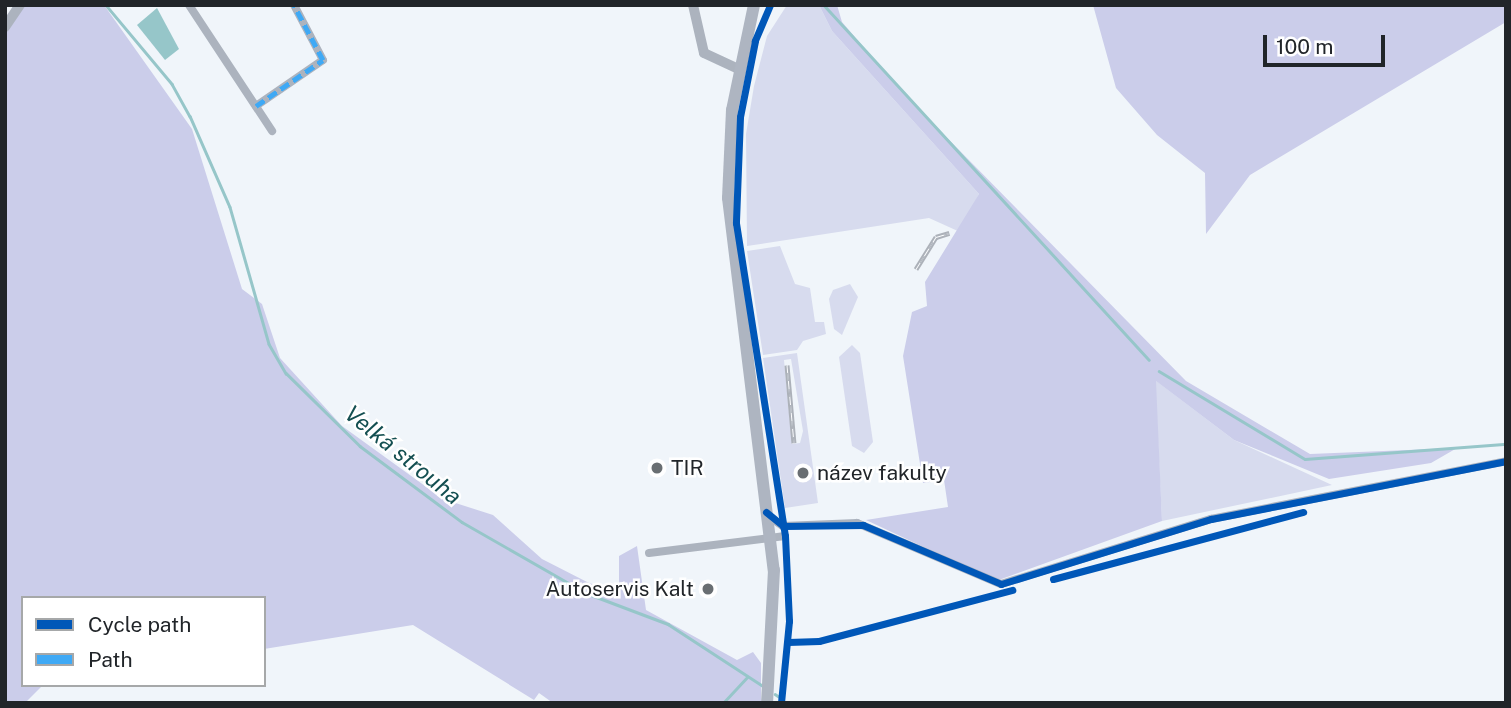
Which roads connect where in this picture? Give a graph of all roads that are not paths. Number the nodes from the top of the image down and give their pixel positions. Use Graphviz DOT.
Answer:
graph roads {
  1 [pos="19,5"];
  2 [pos="190,5"];
  3 [pos="294,5"];
  4 [pos="692,5"];
  5 [pos="755,5"];
  6 [pos="5,27"];
  7 [pos="739,69"];
  8 [pos="256,106"];
  9 [pos="272,131"];
  10 [pos="1506,461"];
  11 [pos="766,512"];
  12 [pos="783,526"];
  13 [pos="810,527"];
  14 [pos="769,535"];
  15 [pos="785,536"];
  16 [pos="649,553"];
  17 [pos="772,555"];
  18 [pos="768,699"];
  1 -- 6 [label="street"];
  2 -- 8 [label="street"];
  3 -- 8 [label="street"];
  4 -- 7 [label="street"];
  5 -- 7 [label="main road"];
  7 -- 11 [label="main road"];
  8 -- 9 [label="street"];
  10 -- 13 [label="street"];
  11 -- 12 [label="street"];
  11 -- 14 [label="main road"];
  12 -- 13 [label="street"];
  12 -- 14 [label="street"];
  13 -- 15 [label="street"];
  14 -- 15 [label="street"];
  14 -- 16 [label="street"];
  14 -- 17 [label="main road"];
  15 -- 17 [label="street"];
  17 -- 18 [label="main road"];
}
